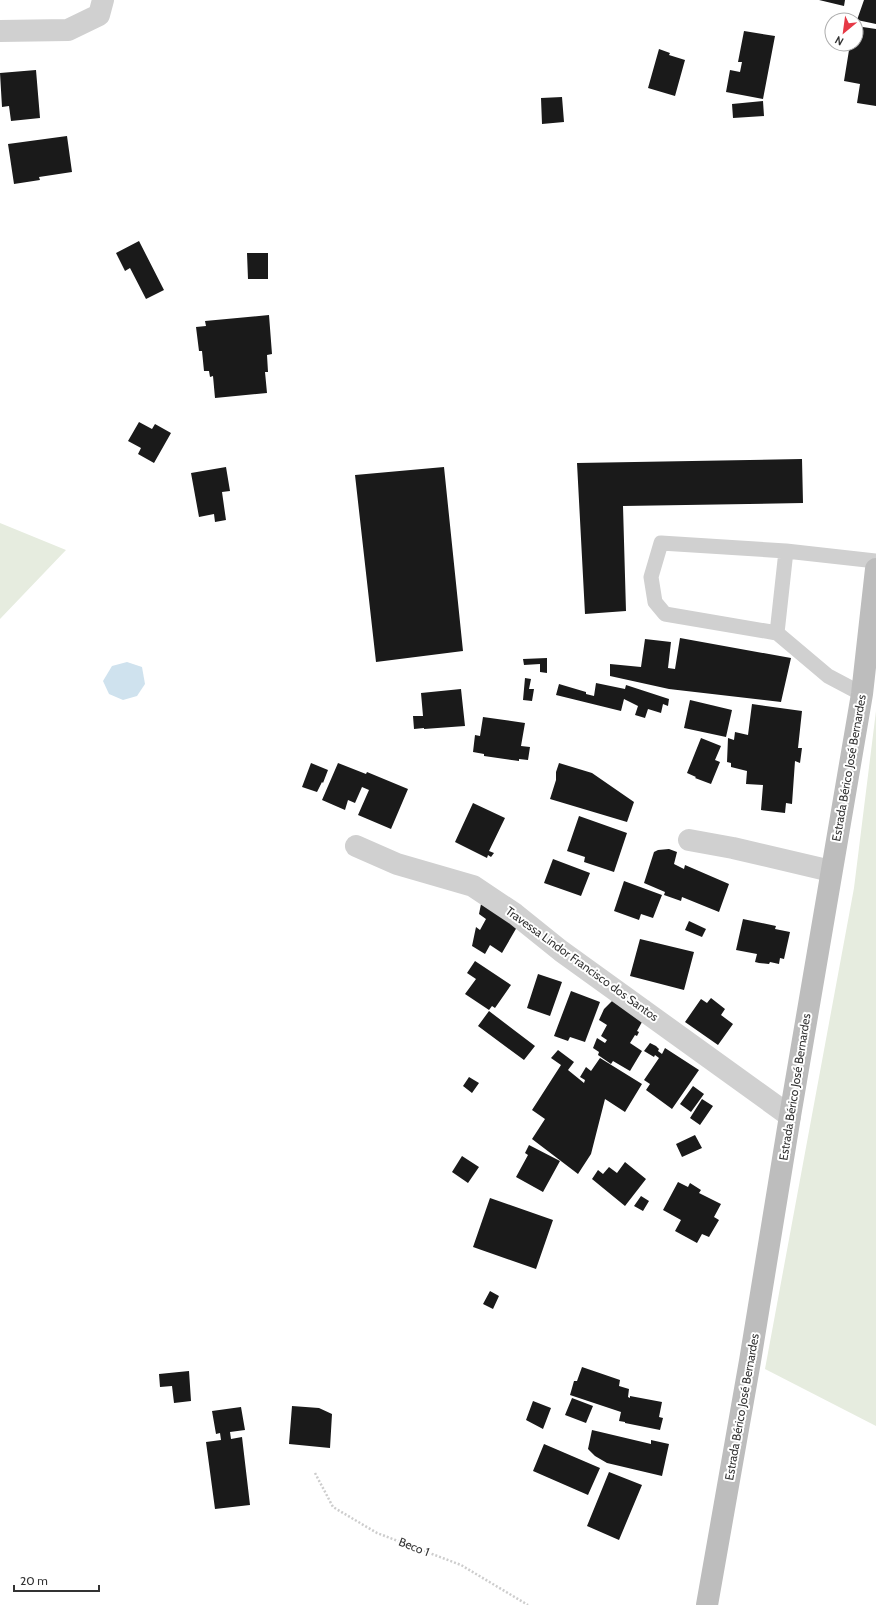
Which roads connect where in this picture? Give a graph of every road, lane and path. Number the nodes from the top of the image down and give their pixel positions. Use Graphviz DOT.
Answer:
graph roads {
  1 [pos="101,8"];
  2 [pos="0,31"];
  3 [pos="786,551"];
  4 [pos="876,561"];
  5 [pos="876,569"];
  6 [pos="777,633"];
  7 [pos="862,694"];
  8 [pos="689,840"];
  9 [pos="356,846"];
  10 [pos="831,871"];
  11 [pos="790,1116"];
  12 [pos="315,1473"];
  13 [pos="528,1605"];
  14 [pos="708,1605"];
  1 -- 2 [label="street"];
  3 -- 4 [label="lane"];
  3 -- 6 [label="lane"];
  3 -- 6 [label="lane"];
  5 -- 7 [label="main road, Estrada Bérico José Bernardes"];
  6 -- 7 [label="lane"];
  7 -- 10 [label="main road, Estrada Bérico José Bernardes"];
  8 -- 10 [label="street"];
  9 -- 11 [label="street, Travessa Lindor Francisco dos Santos"];
  10 -- 11 [label="main road, Estrada Bérico José Bernardes"];
  11 -- 14 [label="main road, Estrada Bérico José Bernardes"];
  12 -- 13 [label="path, Beco 1"];
}
